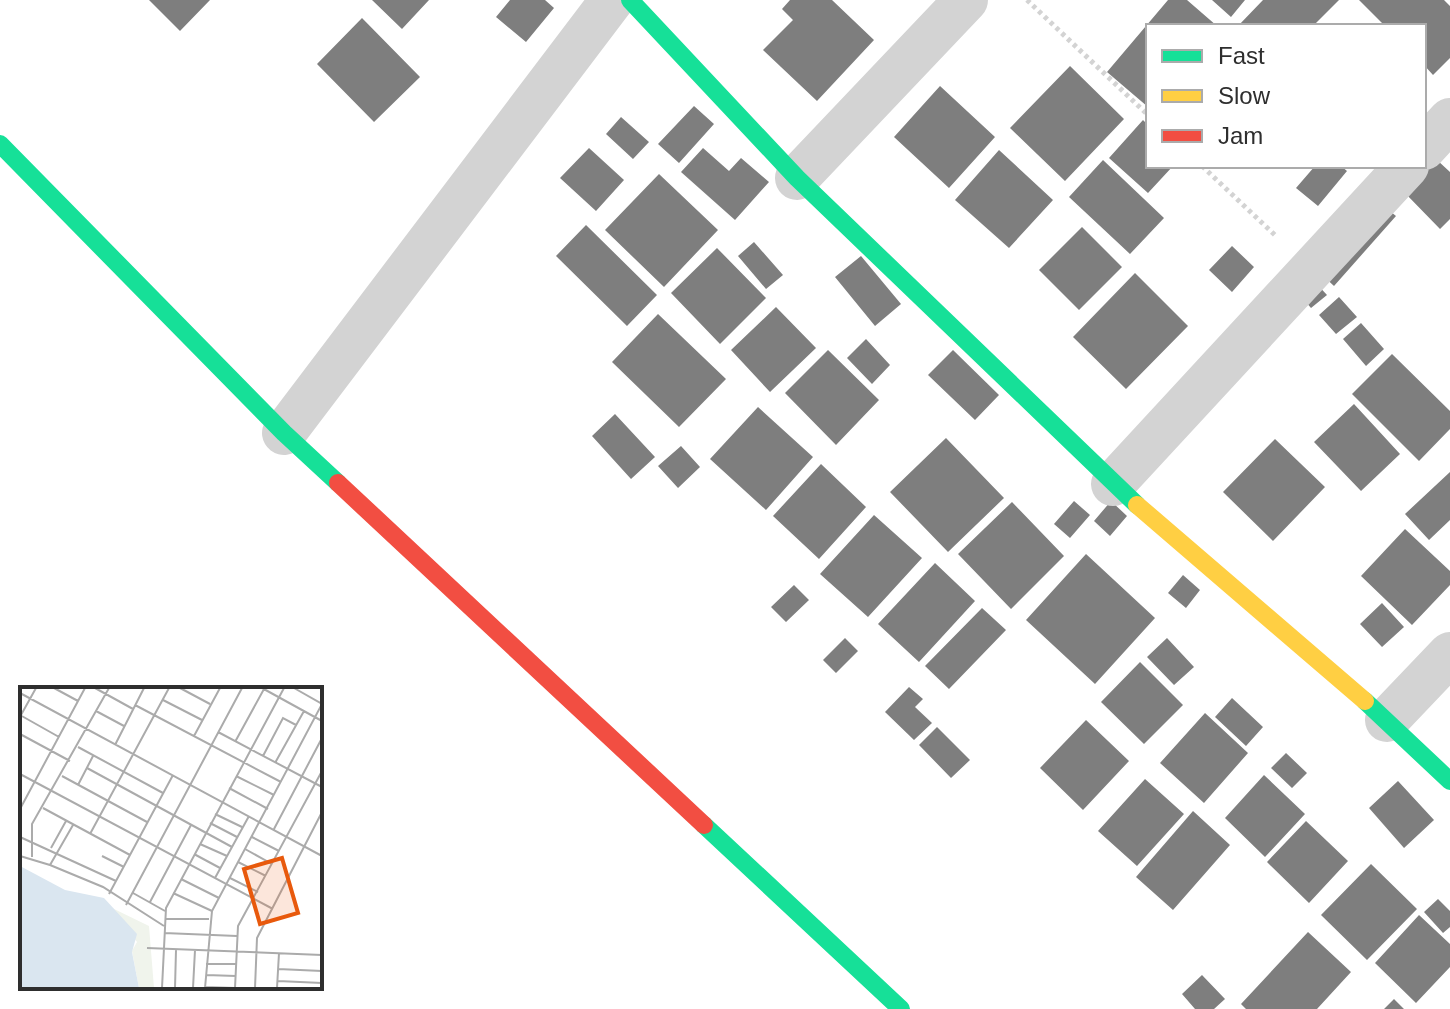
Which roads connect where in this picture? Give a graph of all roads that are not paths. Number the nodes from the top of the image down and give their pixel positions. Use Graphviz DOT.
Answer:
graph roads {
  1 [pos="612,0"];
  2 [pos="630,0"];
  3 [pos="966,0"];
  4 [pos="1450,120"];
  5 [pos="0,144"];
  6 [pos="1426,146"];
  7 [pos="1405,168"];
  8 [pos="797,178"];
  9 [pos="284,433"];
  10 [pos="1113,484"];
  11 [pos="1450,654"];
  12 [pos="1387,720"];
  13 [pos="1450,781"];
  14 [pos="901,1009"];
  1 -- 9 [label="street"];
  2 -- 8 [label="street"];
  3 -- 8 [label="street"];
  4 -- 6 [label="street"];
  5 -- 9 [label="street"];
  7 -- 10 [label="street"];
  8 -- 10 [label="street"];
  9 -- 14 [label="street"];
  10 -- 12 [label="street"];
  11 -- 12 [label="street"];
  12 -- 13 [label="street"];
}
